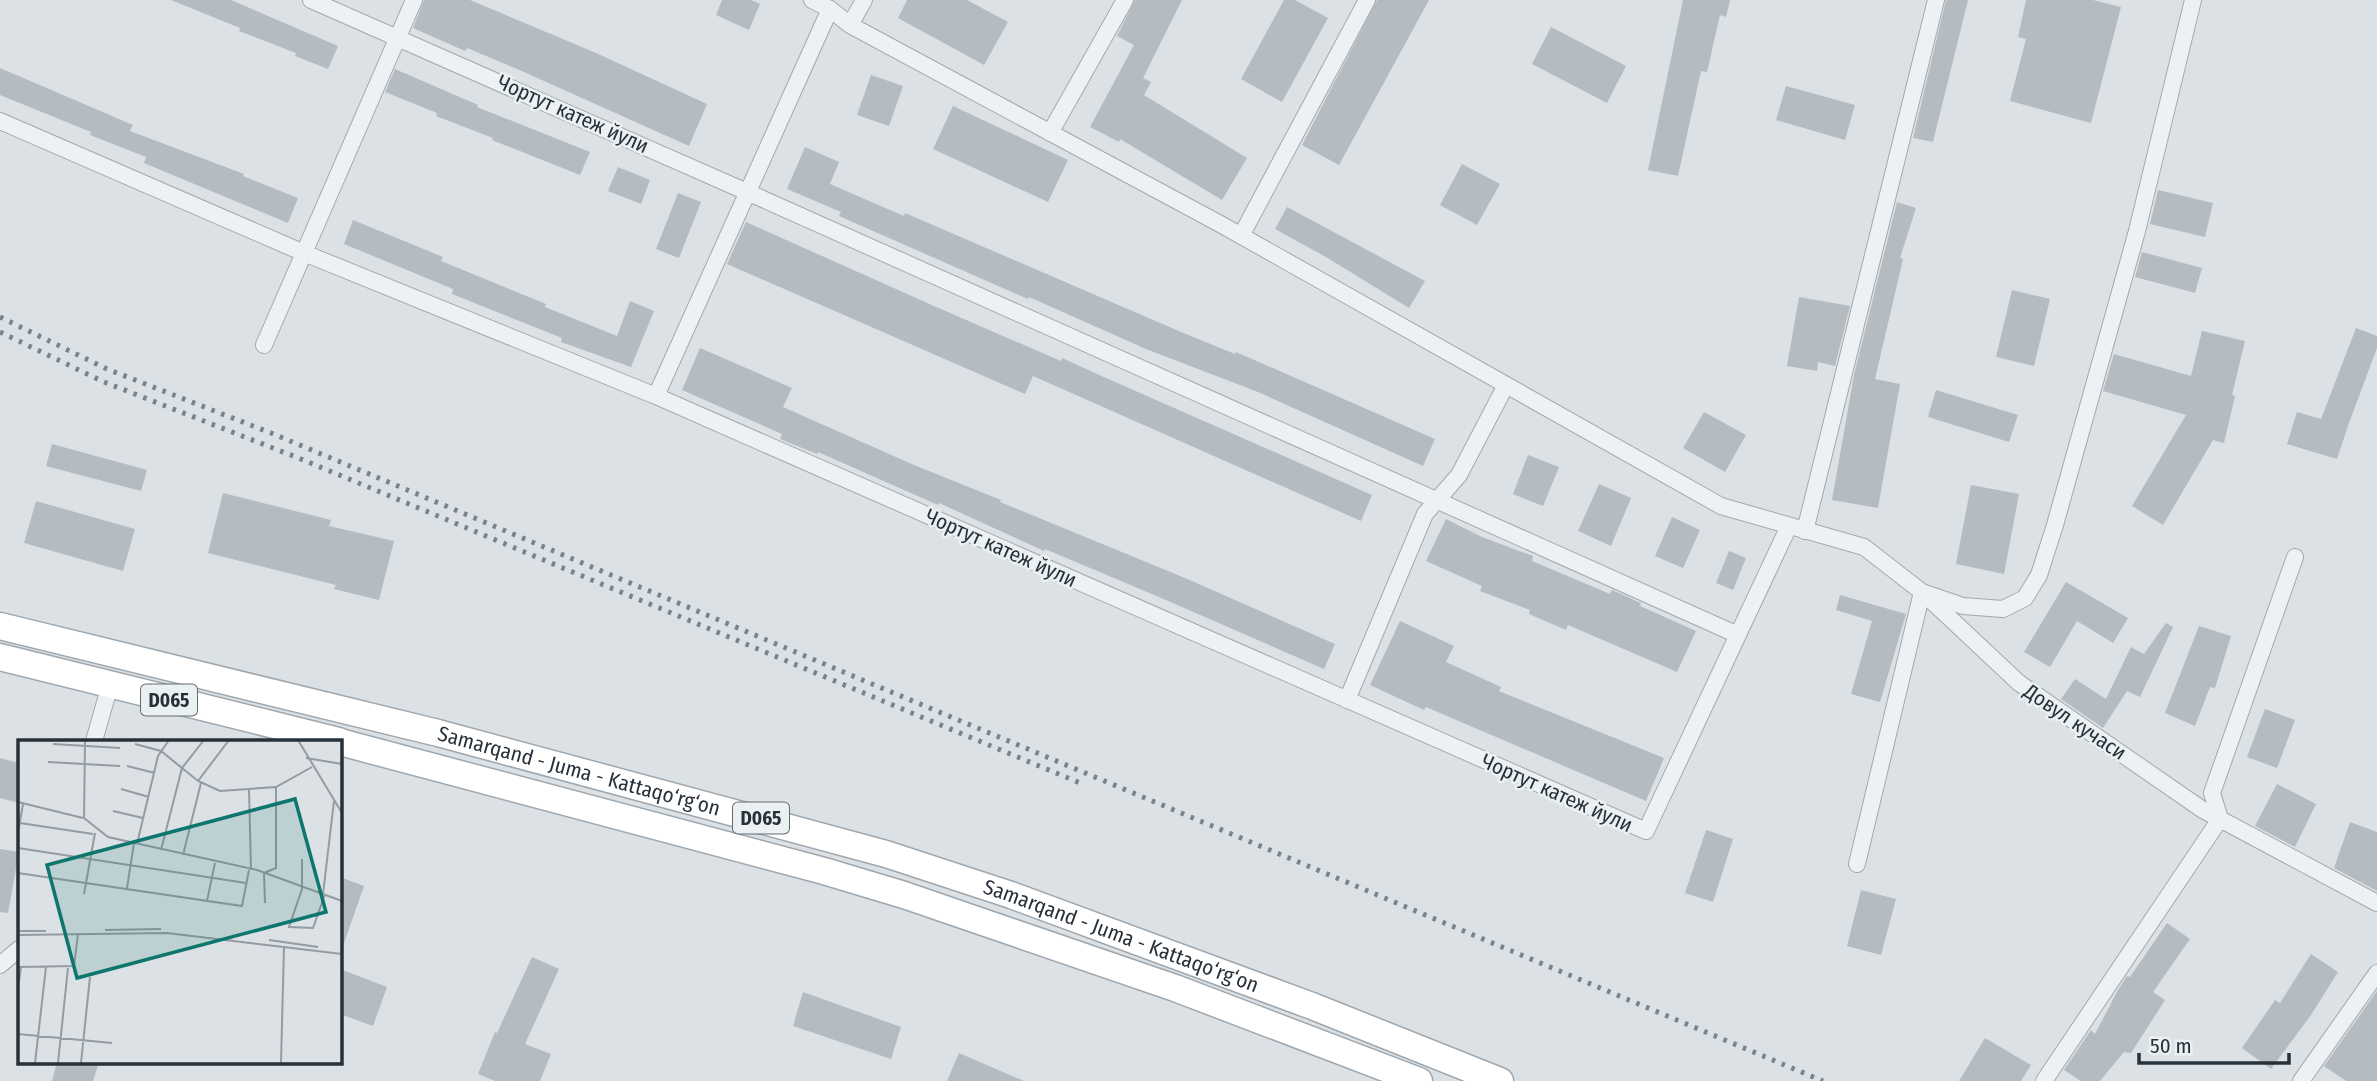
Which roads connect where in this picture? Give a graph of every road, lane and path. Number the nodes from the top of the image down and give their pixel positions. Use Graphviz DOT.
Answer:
graph roads {
  1 [pos="312,0"];
  2 [pos="414,0"];
  3 [pos="813,0"];
  4 [pos="864,0"];
  5 [pos="1125,0"];
  6 [pos="1367,0"];
  7 [pos="1936,0"];
  8 [pos="2193,0"];
  9 [pos="830,9"];
  10 [pos="850,24"];
  11 [pos="398,37"];
  12 [pos="0,121"];
  13 [pos="1050,133"];
  14 [pos="747,192"];
  15 [pos="1241,236"];
  16 [pos="304,253"];
  17 [pos="264,345"];
  18 [pos="1506,385"];
  19 [pos="656,396"];
  20 [pos="1437,501"];
  21 [pos="1797,529"];
  22 [pos="2295,556"];
  23 [pos="1922,592"];
  24 [pos="0,626"];
  25 [pos="37,635"];
  26 [pos="1738,635"];
  27 [pos="0,657"];
  28 [pos="30,665"];
  29 [pos="110,685"];
  30 [pos="1347,700"];
  31 [pos="94,740"];
  32 [pos="331,740"];
  33 [pos="341,743"];
  34 [pos="2220,819"];
  35 [pos="1857,864"];
  36 [pos="2377,903"];
  37 [pos="18,951"];
  38 [pos="1,965"];
  39 [pos="2377,973"];
  40 [pos="1419,1081"];
  41 [pos="1500,1081"];
  42 [pos="2044,1081"];
  43 [pos="2301,1081"];
  1 -- 11 [label="street, Чортут катеж йули"];
  2 -- 11 [label="street"];
  3 -- 9 [label="street"];
  4 -- 10 [label="street"];
  5 -- 13 [label="street"];
  6 -- 15 [label="street"];
  7 -- 21 [label="street, Чортут катеж йули"];
  8 -- 23 [label="street"];
  9 -- 10 [label="street"];
  9 -- 14 [label="street"];
  10 -- 13 [label="street"];
  11 -- 14 [label="street, Чортут катеж йули"];
  11 -- 16 [label="street"];
  12 -- 16 [label="street, Чортут катеж йули"];
  13 -- 15 [label="street"];
  14 -- 19 [label="street"];
  14 -- 20 [label="street, Чортут катеж йули"];
  15 -- 18 [label="street"];
  16 -- 17 [label="street"];
  16 -- 19 [label="street, Чортут катеж йули"];
  18 -- 20 [label="street"];
  18 -- 21 [label="street"];
  19 -- 30 [label="street, Чортут катеж йули"];
  20 -- 26 [label="street, Чортут катеж йули"];
  20 -- 30 [label="street"];
  21 -- 23 [label="street, Довул кучаси"];
  21 -- 26 [label="street, Чортут катеж йули"];
  22 -- 34 [label="street"];
  23 -- 34 [label="street, Довул кучаси"];
  23 -- 35 [label="street"];
  24 -- 25 [label="main road, Samarqand - Juma - Kattaqo‘rg‘on / D065"];
  25 -- 28 [label="main road"];
  25 -- 41 [label="main road, Samarqand - Juma - Kattaqo‘rg‘on / D065"];
  26 -- 30 [label="street, Чортут катеж йули"];
  27 -- 28 [label="main road, Samarqand - Juma - Kattaqo‘rg‘on / D065"];
  28 -- 29 [label="main road, Samarqand - Juma - Kattaqo‘rg‘on / D065"];
  29 -- 31 [label="street"];
  29 -- 32 [label="main road, Samarqand - Juma - Kattaqo‘rg‘on / D065"];
  33 -- 40 [label="main road, Samarqand - Juma - Kattaqo‘rg‘on / D065"];
  34 -- 36 [label="street, Довул кучаси"];
  34 -- 42 [label="street"];
  37 -- 38 [label="street"];
  39 -- 43 [label="street"];
}
